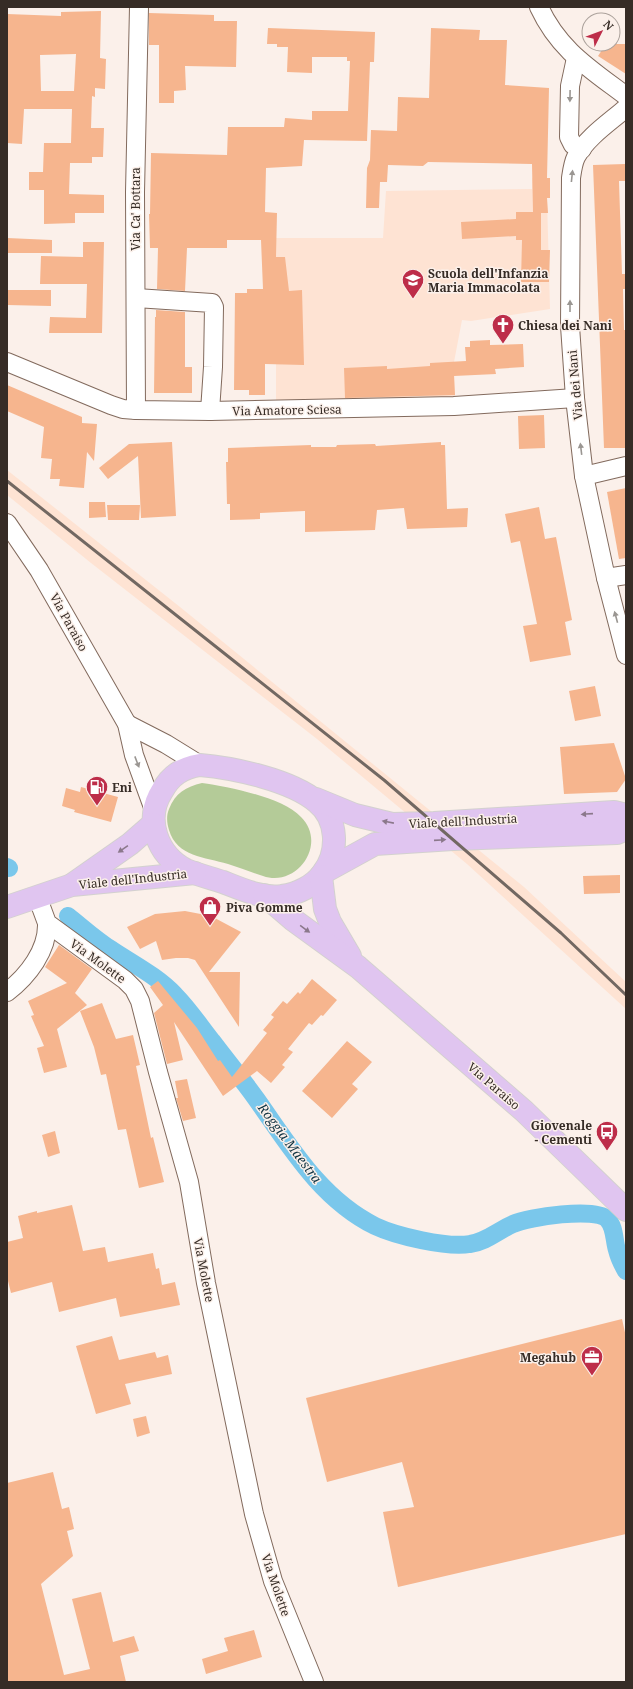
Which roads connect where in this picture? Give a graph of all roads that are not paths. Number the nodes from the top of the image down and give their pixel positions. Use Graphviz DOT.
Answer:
graph roads {
  1 [pos="139,7"];
  2 [pos="539,7"];
  3 [pos="576,58"];
  4 [pos="626,96"];
  5 [pos="626,108"];
  6 [pos="582,149"];
  7 [pos="136,298"];
  8 [pos="7,362"];
  9 [pos="575,398"];
  10 [pos="136,410"];
  11 [pos="210,411"];
  12 [pos="626,466"];
  13 [pos="584,476"];
  14 [pos="7,523"];
  15 [pos="626,575"];
  16 [pos="606,578"];
  17 [pos="626,655"];
  18 [pos="127,724"];
  19 [pos="200,765"];
  20 [pos="304,794"];
  21 [pos="626,815"];
  22 [pos="154,817"];
  23 [pos="626,829"];
  24 [pos="195,873"];
  25 [pos="323,874"];
  26 [pos="72,885"];
  27 [pos="264,895"];
  28 [pos="38,896"];
  29 [pos="7,907"];
  30 [pos="47,923"];
  31 [pos="358,967"];
  32 [pos="7,992"];
  33 [pos="626,1210"];
  34 [pos="314,1682"];
  1 -- 7 [label="street, Via Ca' Bottara"];
  2 -- 3 [label="street"];
  3 -- 4 [label="street"];
  3 -- 6 [label="street, one-way"];
  5 -- 6 [label="street, Via dei Nani"];
  9 -- 6 [label="street, Via dei Nani, one-way"];
  7 -- 10 [label="street, Via Ca' Bottara"];
  7 -- 11 [label="street"];
  8 -- 10 [label="street, Via Amatore Sciesa"];
  9 -- 11 [label="street, Via Amatore Sciesa"];
  13 -- 9 [label="street, Via dei Nani, one-way"];
  10 -- 11 [label="street, Via Amatore Sciesa"];
  12 -- 13 [label="street"];
  13 -- 16 [label="street, Via dei Nani"];
  14 -- 18 [label="street, Via Paraiso"];
  15 -- 16 [label="street"];
  17 -- 16 [label="street, Via dei Nani, one-way"];
  18 -- 19 [label="street"];
  18 -- 22 [label="street, Via Paraiso, one-way"];
  19 -- 20 [label="main road"];
  19 -- 22 [label="main road"];
  21 -- 20 [label="main road, Viale dell'Industria, one-way"];
  20 -- 25 [label="main road"];
  22 -- 24 [label="main road"];
  22 -- 26 [label="main road, Viale dell'Industria, one-way"];
  25 -- 23 [label="main road, Viale dell'Industria, one-way"];
  24 -- 26 [label="main road, Viale dell'Industria"];
  24 -- 27 [label="main road"];
  25 -- 27 [label="main road, Viale dell'Industria"];
  25 -- 31 [label="main road, Via Paraiso"];
  26 -- 28 [label="main road, Viale dell'Industria"];
  27 -- 31 [label="main road, Via Paraiso, one-way"];
  28 -- 29 [label="main road, Viale dell'Industria"];
  28 -- 30 [label="street"];
  30 -- 32 [label="street"];
  30 -- 34 [label="street, Via Molette"];
  31 -- 33 [label="main road, Via Paraiso"];
}
